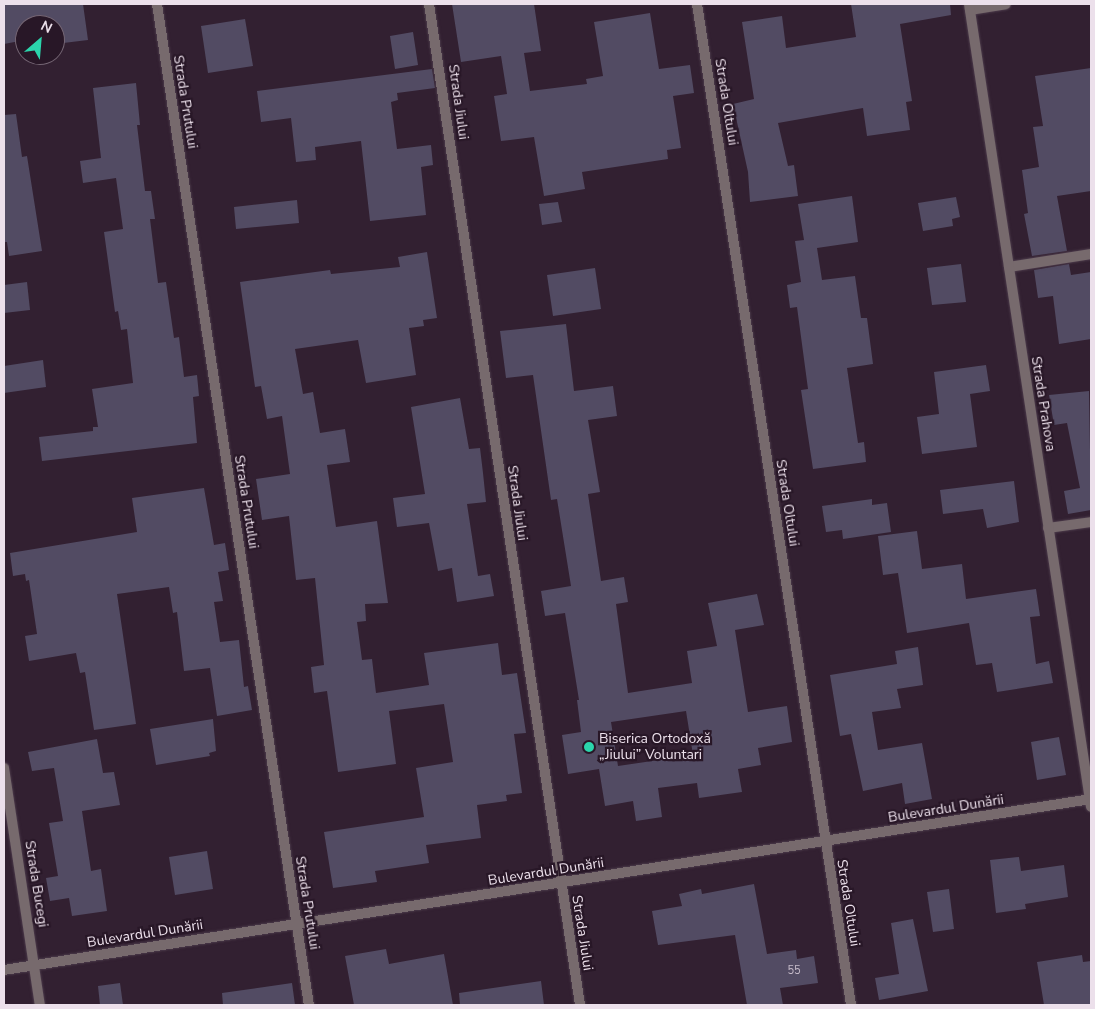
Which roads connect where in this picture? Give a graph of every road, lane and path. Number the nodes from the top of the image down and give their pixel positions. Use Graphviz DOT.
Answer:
graph roads {
  1 [pos="156,4"];
  2 [pos="430,4"];
  3 [pos="697,4"];
  4 [pos="1006,4"];
  5 [pos="969,7"];
  6 [pos="1091,254"];
  7 [pos="1009,267"];
  8 [pos="1091,522"];
  9 [pos="1048,528"];
  10 [pos="4,768"];
  11 [pos="1091,802"];
  12 [pos="824,842"];
  13 [pos="560,884"];
  14 [pos="296,924"];
  15 [pos="34,965"];
  16 [pos="4,970"];
  17 [pos="40,1005"];
  18 [pos="309,1005"];
  19 [pos="580,1005"];
  20 [pos="851,1005"];
  1 -- 14 [label="street, Strada Prutului"];
  2 -- 13 [label="street, Strada Jiului"];
  3 -- 12 [label="street, Strada Oltului"];
  4 -- 5 [label="street"];
  5 -- 7 [label="street, Strada Prahova"];
  6 -- 7 [label="street"];
  7 -- 9 [label="street, Strada Prahova"];
  8 -- 9 [label="street"];
  9 -- 11 [label="street, Strada Prahova"];
  10 -- 15 [label="street, Strada Bucegi"];
  11 -- 12 [label="street, Bulevardul Dunării"];
  12 -- 13 [label="street, Bulevardul Dunării"];
  12 -- 20 [label="street, Strada Oltului"];
  13 -- 14 [label="street, Bulevardul Dunării"];
  13 -- 19 [label="street, Strada Jiului"];
  14 -- 15 [label="street, Bulevardul Dunării"];
  14 -- 18 [label="street, Strada Prutului"];
  15 -- 16 [label="street, Bulevardul Dunării"];
  15 -- 17 [label="street, Strada Bucegi"];
}
